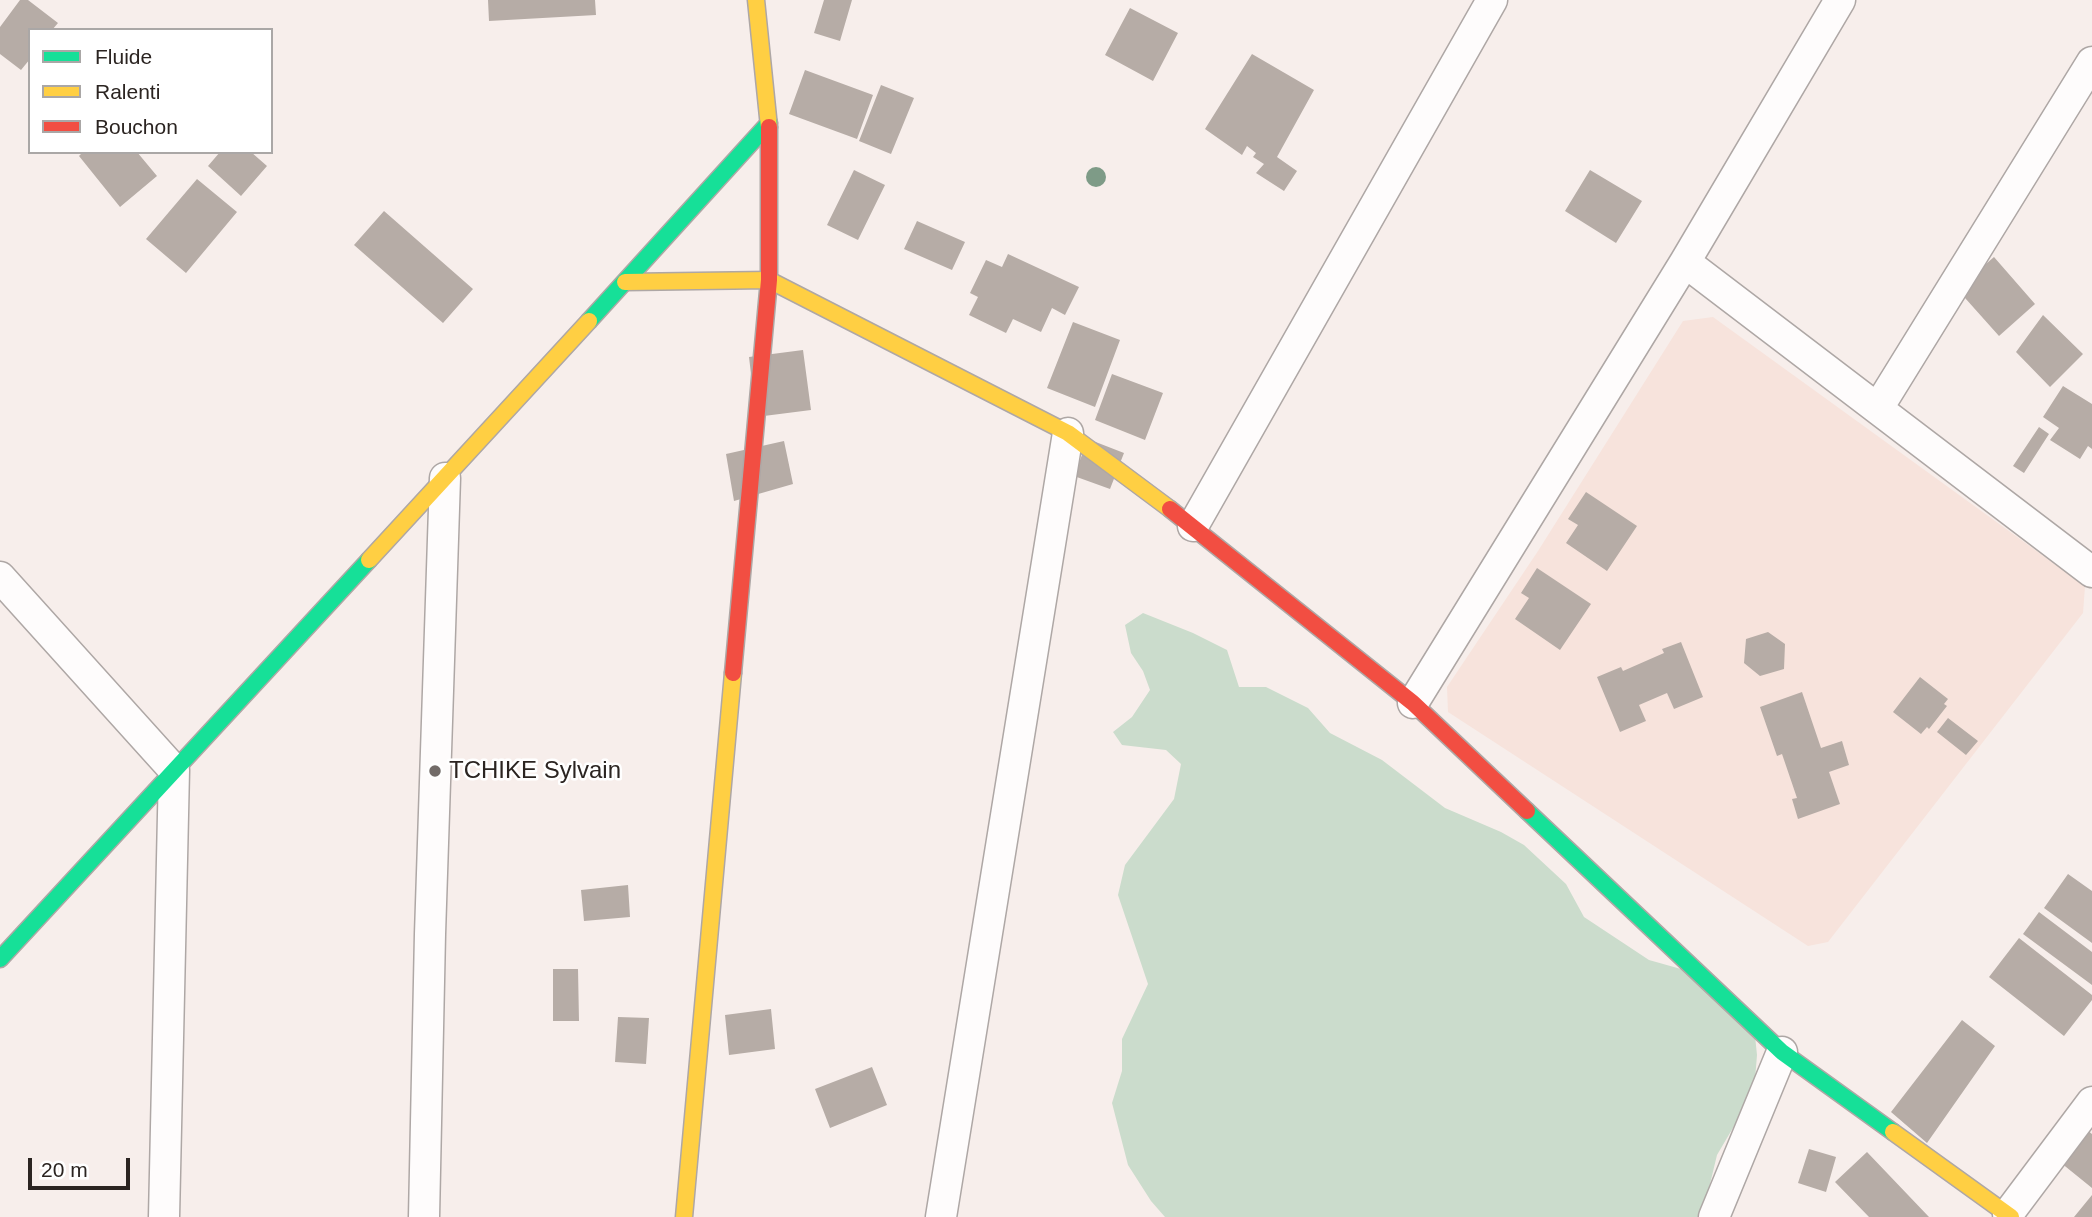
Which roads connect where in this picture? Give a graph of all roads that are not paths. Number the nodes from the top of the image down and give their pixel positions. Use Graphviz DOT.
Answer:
graph roads {
  1 [pos="756,0"];
  2 [pos="1492,0"];
  3 [pos="1840,0"];
  4 [pos="2092,62"];
  5 [pos="769,123"];
  6 [pos="1685,262"];
  7 [pos="769,280"];
  8 [pos="625,282"];
  9 [pos="1878,408"];
  10 [pos="1068,433"];
  11 [pos="444,478"];
  12 [pos="1193,526"];
  13 [pos="2092,572"];
  14 [pos="0,577"];
  15 [pos="1413,703"];
  16 [pos="174,770"];
  17 [pos="0,959"];
  18 [pos="1782,1052"];
  19 [pos="2092,1102"];
  20 [pos="2009,1216"];
  21 [pos="164,1217"];
  22 [pos="424,1217"];
  23 [pos="684,1217"];
  24 [pos="941,1217"];
  25 [pos="1714,1217"];
  1 -- 5 [label="street"];
  2 -- 12 [label="street"];
  3 -- 6 [label="street"];
  4 -- 9 [label="street"];
  5 -- 7 [label="street"];
  5 -- 8 [label="street"];
  6 -- 9 [label="street"];
  6 -- 15 [label="street"];
  7 -- 8 [label="street"];
  7 -- 10 [label="street"];
  7 -- 23 [label="street"];
  8 -- 11 [label="street"];
  9 -- 13 [label="street"];
  10 -- 12 [label="street"];
  10 -- 24 [label="street"];
  11 -- 16 [label="street"];
  11 -- 22 [label="street"];
  12 -- 15 [label="street"];
  14 -- 16 [label="street"];
  15 -- 18 [label="street"];
  16 -- 17 [label="street"];
  16 -- 21 [label="street"];
  18 -- 20 [label="street"];
  18 -- 25 [label="street"];
  19 -- 20 [label="street"];
}
